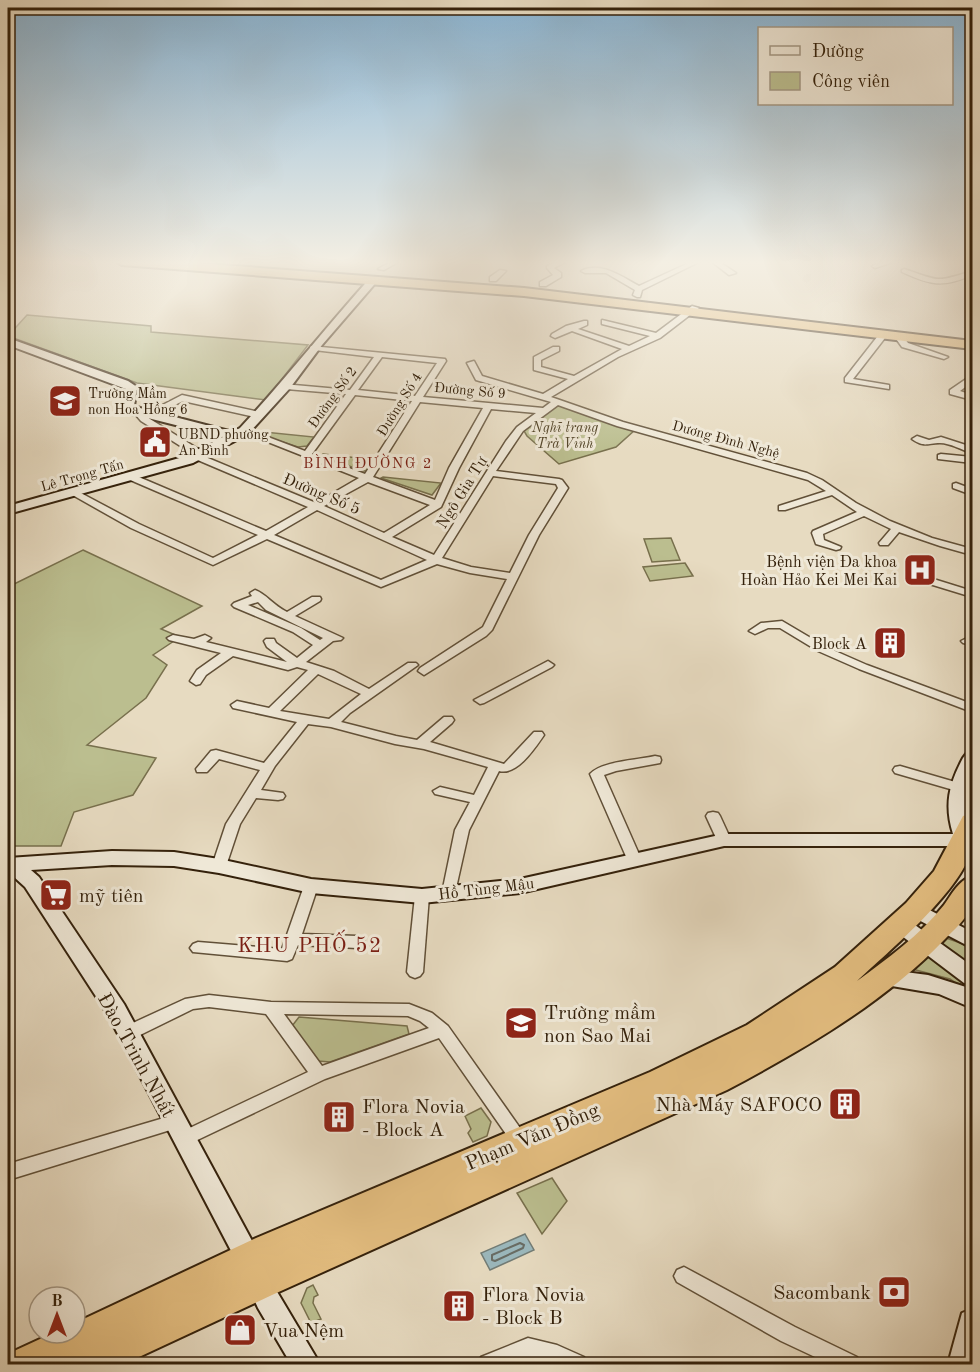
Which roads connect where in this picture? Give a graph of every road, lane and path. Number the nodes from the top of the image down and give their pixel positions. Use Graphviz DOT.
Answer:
graph roads {
  1 [pos="334,325"];
  2 [pos="578,325"];
  3 [pos="616,325"];
  4 [pos="673,325"];
  5 [pos="839,325"];
  6 [pos="839,325"];
  7 [pos="941,326"];
  8 [pos="570,328"];
  9 [pos="895,332"];
  10 [pos="657,336"];
  11 [pos="971,337"];
  12 [pos="567,339"];
  13 [pos="8,341"];
  14 [pos="314,348"];
  15 [pos="555,349"];
  16 [pos="631,349"];
  17 [pos="379,356"];
  18 [pos="944,357"];
  19 [pos="471,363"];
  20 [pos="972,370"];
  21 [pos="972,377"];
  22 [pos="574,379"];
  23 [pos="286,386"];
  24 [pos="886,387"];
  25 [pos="352,393"];
  26 [pos="544,397"];
  27 [pos="972,398"];
  28 [pos="418,399"];
  29 [pos="557,402"];
  30 [pos="488,406"];
  31 [pos="136,411"];
  32 [pos="543,411"];
  33 [pos="149,414"];
  34 [pos="259,415"];
  35 [pos="152,431"];
  36 [pos="239,434"];
  37 [pos="917,439"];
  38 [pos="972,450"];
  39 [pos="307,454"];
  40 [pos="194,457"];
  41 [pos="941,458"];
  42 [pos="972,460"];
  43 [pos="492,473"];
  44 [pos="130,477"];
  45 [pos="368,478"];
  46 [pos="956,486"];
  47 [pos="833,492"];
  48 [pos="972,492"];
  49 [pos="74,493"];
  50 [pos="438,505"];
  51 [pos="317,507"];
  52 [pos="782,508"];
  53 [pos="8,510"];
  54 [pos="865,512"];
  55 [pos="898,527"];
  56 [pos="266,536"];
  57 [pos="385,537"];
  58 [pos="884,543"];
  59 [pos="836,548"];
  60 [pos="972,552"];
  61 [pos="436,560"];
  62 [pos="512,576"];
  63 [pos="927,580"];
  64 [pos="972,594"];
  65 [pos="316,600"];
  66 [pos="287,616"];
  67 [pos="754,631"];
  68 [pos="173,638"];
  69 [pos="270,641"];
  70 [pos="320,645"];
  71 [pos="230,652"];
  72 [pos="297,663"];
  73 [pos="548,665"];
  74 [pos="316,669"];
  75 [pos="196,681"];
  76 [pos="371,694"];
  77 [pos="480,700"];
  78 [pos="237,705"];
  79 [pos="972,708"];
  80 [pos="272,712"];
  81 [pos="305,720"];
  82 [pos="448,720"];
  83 [pos="332,723"];
  84 [pos="538,735"];
  85 [pos="420,744"];
  86 [pos="972,758"];
  87 [pos="655,760"];
  88 [pos="495,766"];
  89 [pos="268,768"];
  90 [pos="202,769"];
  91 [pos="900,770"];
  92 [pos="957,787"];
  93 [pos="440,791"];
  94 [pos="253,793"];
  95 [pos="278,796"];
  96 [pos="478,800"];
  97 [pos="713,816"];
  98 [pos="968,831"];
  99 [pos="724,840"];
  100 [pos="635,861"];
  101 [pos="219,866"];
  102 [pos="8,867"];
  103 [pos="311,886"];
  104 [pos="972,886"];
  105 [pos="449,893"];
  106 [pos="422,896"];
  107 [pos="921,925"];
  108 [pos="293,939"];
  109 [pos="972,941"];
  110 [pos="357,942"];
  111 [pos="198,948"];
  112 [pos="415,972"];
  113 [pos="882,977"];
  114 [pos="972,977"];
  115 [pos="972,1000"];
  116 [pos="271,1008"];
  117 [pos="442,1030"];
  118 [pos="128,1033"];
  119 [pos="319,1074"];
  120 [pos="179,1130"];
  121 [pos="522,1142"];
  122 [pos="8,1172"];
  123 [pos="253,1271"];
  124 [pos="684,1276"];
  125 [pos="972,1322"];
  126 [pos="502,1362"];
  127 [pos="27,1365"];
  128 [pos="84,1365"];
  129 [pos="306,1365"];
  130 [pos="577,1365"];
  131 [pos="850,1365"];
  132 [pos="962,1365"];
  1 -- 14 [label="street, Lê Trọng Tấn"];
  2 -- 8 [label="street"];
  3 -- 10 [label="street"];
  4 -- 10 [label="street"];
  5 -- 9 [label="highway"];
  6 -- 9 [label="highway"];
  7 -- 9 [label="highway"];
  8 -- 12 [label="street"];
  8 -- 16 [label="street"];
  9 -- 11 [label="highway"];
  9 -- 11 [label="highway"];
  9 -- 18 [label="street"];
  9 -- 24 [label="street"];
  10 -- 16 [label="street"];
  13 -- 31 [label="street"];
  14 -- 17 [label="street, Đường Số 4"];
  14 -- 23 [label="street, Lê Trọng Tấn"];
  15 -- 22 [label="street"];
  16 -- 22 [label="street"];
  17 -- 25 [label="street, Đường Số 2"];
  17 -- 28 [label="street, Đường Số 4"];
  19 -- 26 [label="street, Dương Đình Nghệ"];
  20 -- 21 [label="street"];
  21 -- 27 [label="street"];
  22 -- 26 [label="street"];
  23 -- 25 [label="street, Đường Số 9"];
  23 -- 34 [label="street, Lê Trọng Tấn"];
  25 -- 28 [label="street, Đường Số 9"];
  25 -- 39 [label="street, Đường Số 2"];
  26 -- 29 [label="street, Dương Đình Nghệ"];
  28 -- 30 [label="street, Đường Số 9"];
  28 -- 45 [label="street, Đường Số 4"];
  29 -- 32 [label="street, Ngô Gia Tự"];
  29 -- 47 [label="street, Dương Đình Nghệ"];
  30 -- 32 [label="street, Đường Số 9"];
  30 -- 50 [label="street"];
  31 -- 33 [label="street"];
  31 -- 40 [label="street"];
  32 -- 43 [label="street, Ngô Gia Tự"];
  33 -- 34 [label="street"];
  33 -- 36 [label="street"];
  34 -- 36 [label="street, Lê Trọng Tấn"];
  35 -- 40 [label="street"];
  36 -- 39 [label="street"];
  36 -- 40 [label="street, Lê Trọng Tấn"];
  37 -- 38 [label="street"];
  39 -- 45 [label="street"];
  40 -- 44 [label="street, Lê Trọng Tấn"];
  40 -- 51 [label="street, Đường Số 5"];
  41 -- 42 [label="street"];
  43 -- 61 [label="street, Ngô Gia Tự"];
  43 -- 62 [label="street"];
  44 -- 49 [label="street, Lê Trọng Tấn"];
  44 -- 56 [label="street"];
  45 -- 50 [label="street"];
  45 -- 51 [label="street"];
  46 -- 48 [label="street"];
  47 -- 52 [label="street"];
  47 -- 54 [label="street, Dương Đình Nghệ"];
  49 -- 53 [label="street, Lê Trọng Tấn"];
  49 -- 56 [label="street"];
  50 -- 57 [label="street"];
  51 -- 56 [label="street"];
  51 -- 57 [label="street, Đường Số 5"];
  54 -- 55 [label="street, Dương Đình Nghệ"];
  54 -- 59 [label="street"];
  55 -- 58 [label="street"];
  55 -- 60 [label="street, Dương Đình Nghệ"];
  56 -- 61 [label="street"];
  57 -- 61 [label="street, Đường Số 5"];
  61 -- 62 [label="street, Đường Số 5"];
  62 -- 76 [label="street"];
  63 -- 64 [label="street"];
  65 -- 66 [label="street"];
  66 -- 70 [label="street"];
  66 -- 70 [label="street"];
  67 -- 79 [label="street"];
  68 -- 71 [label="street"];
  69 -- 72 [label="street"];
  70 -- 72 [label="street"];
  71 -- 72 [label="street"];
  71 -- 75 [label="street"];
  72 -- 74 [label="street"];
  73 -- 77 [label="street"];
  74 -- 76 [label="street"];
  74 -- 80 [label="street"];
  76 -- 83 [label="street"];
  78 -- 80 [label="street"];
  80 -- 81 [label="street"];
  81 -- 83 [label="street"];
  81 -- 89 [label="street"];
  82 -- 85 [label="street"];
  83 -- 85 [label="street"];
  84 -- 88 [label="street"];
  85 -- 88 [label="street"];
  86 -- 92 [label="street"];
  87 -- 100 [label="street"];
  88 -- 96 [label="street"];
  89 -- 90 [label="street"];
  89 -- 94 [label="street"];
  91 -- 92 [label="street"];
  92 -- 98 [label="street"];
  93 -- 96 [label="street"];
  94 -- 95 [label="street"];
  94 -- 101 [label="street"];
  96 -- 105 [label="street"];
  97 -- 99 [label="street"];
  98 -- 99 [label="street, Hồ Tùng Mậu"];
  98 -- 107 [label="highway, Phạm Văn Đồng"];
  99 -- 100 [label="street, Hồ Tùng Mậu"];
  100 -- 105 [label="street, Hồ Tùng Mậu"];
  101 -- 102 [label="street, Hồ Tùng Mậu"];
  101 -- 103 [label="street, Hồ Tùng Mậu"];
  102 -- 118 [label="street, Đào Trinh Nhất"];
  103 -- 106 [label="street, Hồ Tùng Mậu"];
  103 -- 108 [label="street"];
  104 -- 107 [label="highway, Phạm Văn Đồng"];
  105 -- 106 [label="street, Hồ Tùng Mậu"];
  106 -- 112 [label="street"];
  107 -- 109 [label="street"];
  107 -- 113 [label="highway, Phạm Văn Đồng"];
  107 -- 114 [label="street"];
  107 -- 121 [label="highway, Phạm Văn Đồng"];
  108 -- 110 [label="street"];
  108 -- 111 [label="street"];
  113 -- 115 [label="street"];
  113 -- 123 [label="highway, Phạm Văn Đồng"];
  116 -- 117 [label="street"];
  116 -- 118 [label="street"];
  116 -- 119 [label="street"];
  117 -- 119 [label="street"];
  117 -- 121 [label="street"];
  118 -- 120 [label="street, Đào Trinh Nhất"];
  119 -- 120 [label="street"];
  120 -- 122 [label="street"];
  120 -- 123 [label="street, Đào Trinh Nhất"];
  121 -- 123 [label="highway, Phạm Văn Đồng"];
  123 -- 127 [label="highway, Phạm Văn Đồng"];
  123 -- 128 [label="highway, Phạm Văn Đồng"];
  123 -- 129 [label="street, Đào Trinh Nhất"];
  124 -- 131 [label="street"];
  125 -- 132 [label="street"];
  126 -- 130 [label="street"];
}
